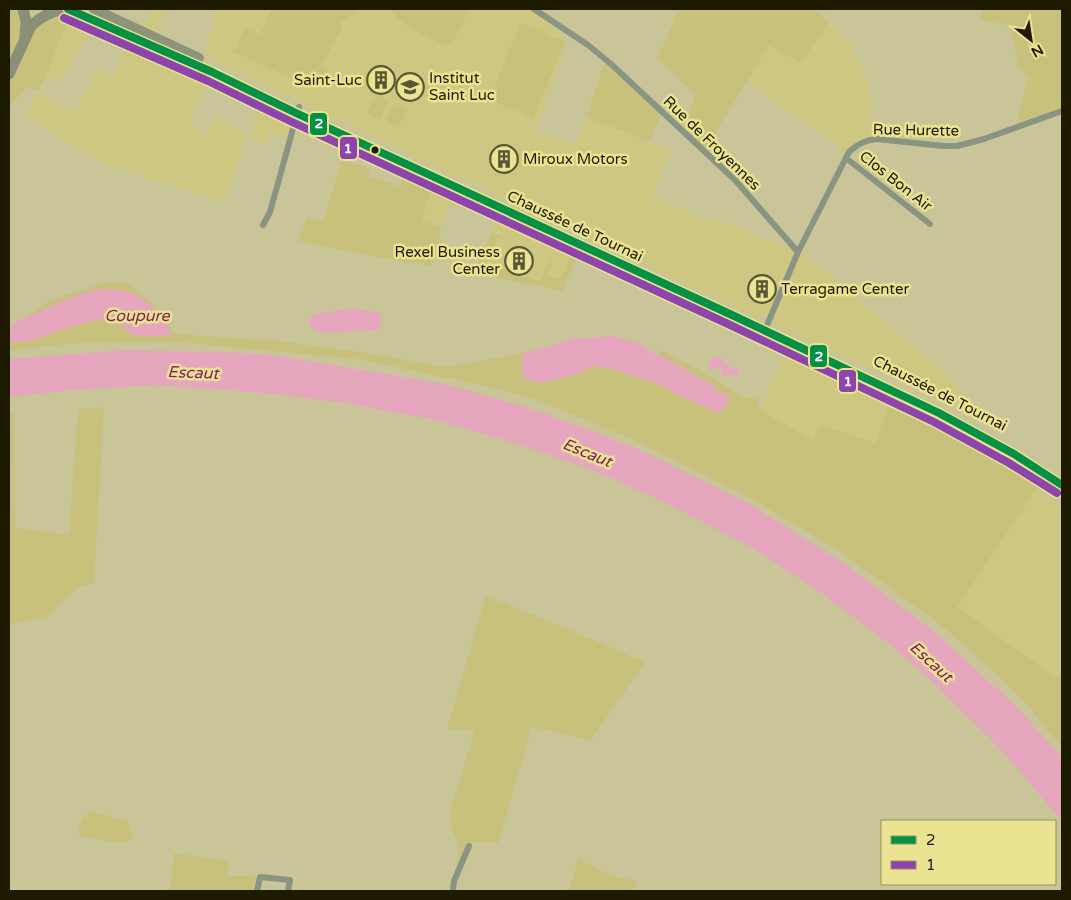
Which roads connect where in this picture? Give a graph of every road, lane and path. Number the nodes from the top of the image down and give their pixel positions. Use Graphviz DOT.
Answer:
graph roads {
  1 [pos="23,9"];
  2 [pos="67,9"];
  3 [pos="94,9"];
  4 [pos="534,9"];
  5 [pos="25,38"];
  6 [pos="9,74"];
  7 [pos="298,110"];
  8 [pos="1062,111"];
  9 [pos="846,158"];
  10 [pos="930,224"];
  11 [pos="263,225"];
  12 [pos="798,252"];
  13 [pos="765,328"];
  14 [pos="1062,479"];
  15 [pos="1062,485"];
  16 [pos="469,846"];
  17 [pos="257,891"];
  18 [pos="288,891"];
  19 [pos="453,891"];
  1 -- 5 [label="highway"];
  2 -- 5 [label="highway"];
  2 -- 7 [label="main road, Chaussée de Tournai"];
  3 -- 7 [label="main road, Chaussée de Tournai"];
  4 -- 12 [label="street, Rue de Froyennes"];
  5 -- 6 [label="highway"];
  7 -- 11 [label="street"];
  7 -- 13 [label="main road, Chaussée de Tournai"];
  8 -- 9 [label="street, Rue Hurette"];
  9 -- 10 [label="street, Clos Bon Air"];
  9 -- 12 [label="street, Rue Hurette"];
  12 -- 13 [label="street"];
  13 -- 14 [label="main road, Chaussée de Tournai"];
  13 -- 15 [label="main road, Chaussée de Tournai"];
  16 -- 19 [label="street"];
  17 -- 18 [label="street"];
}
